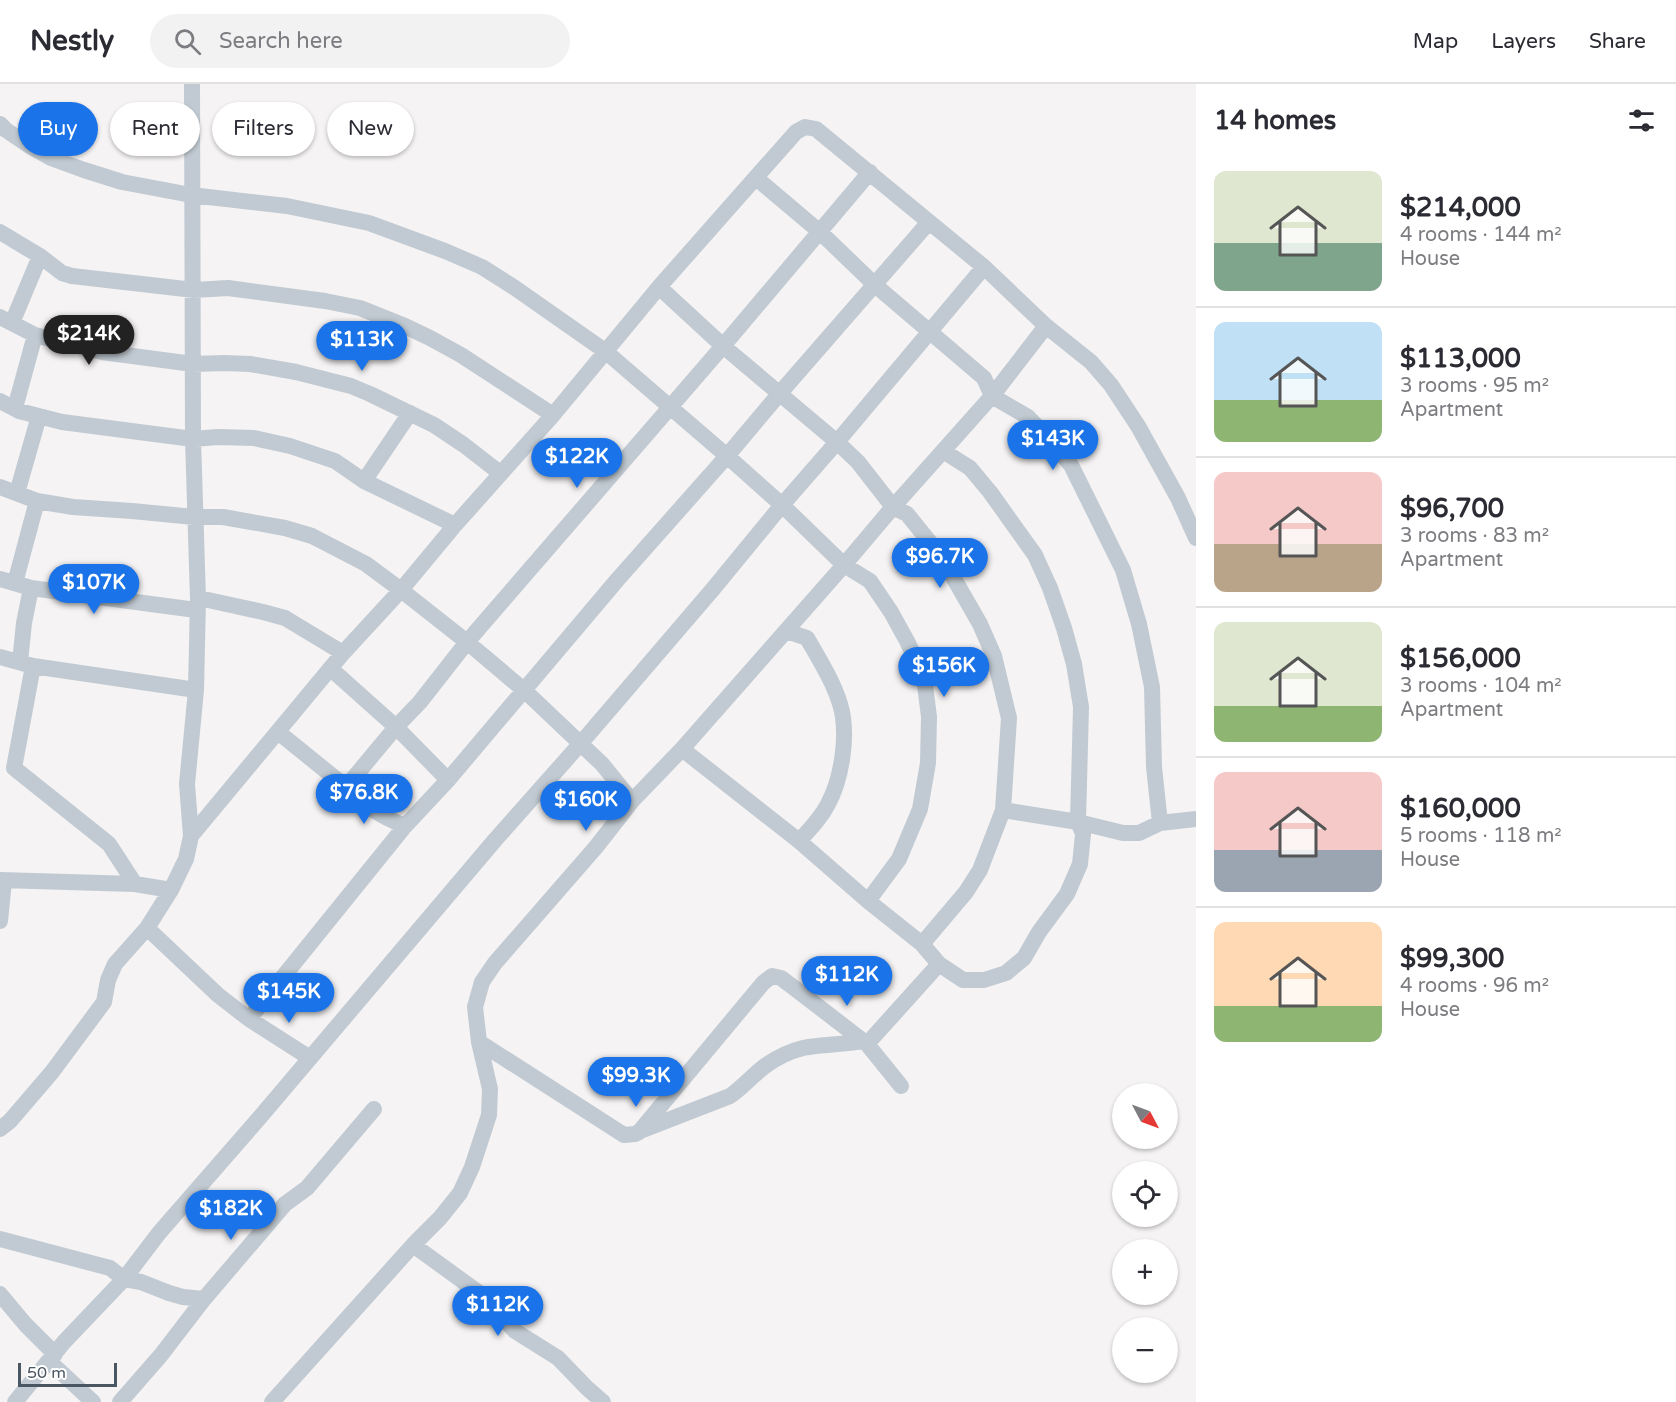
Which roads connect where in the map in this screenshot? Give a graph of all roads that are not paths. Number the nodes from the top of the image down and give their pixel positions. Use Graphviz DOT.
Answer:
graph roads {
  1 [pos="192,84"];
  2 [pos="2,129"];
  3 [pos="870,172"];
  4 [pos="756,178"];
  5 [pos="191,195"];
  6 [pos="929,222"];
  7 [pos="0,232"];
  8 [pos="819,232"];
  9 [pos="40,256"];
  10 [pos="984,267"];
  11 [pos="876,285"];
  12 [pos="659,286"];
  13 [pos="194,290"];
  14 [pos="6,320"];
  15 [pos="1046,326"];
  16 [pos="931,332"];
  17 [pos="35,335"];
  18 [pos="723,346"];
  19 [pos="605,351"];
  20 [pos="193,364"];
  21 [pos="780,393"];
  22 [pos="992,396"];
  23 [pos="7,405"];
  24 [pos="670,406"];
  25 [pos="410,413"];
  26 [pos="553,415"];
  27 [pos="39,416"];
  28 [pos="193,439"];
  29 [pos="837,442"];
  30 [pos="943,450"];
  31 [pos="728,456"];
  32 [pos="500,472"];
  33 [pos="364,481"];
  34 [pos="0,487"];
  35 [pos="17,493"];
  36 [pos="37,501"];
  37 [pos="782,505"];
  38 [pos="892,507"];
  39 [pos="194,517"];
  40 [pos="455,525"];
  41 [pos="1196,538"];
  42 [pos="844,565"];
  43 [pos="15,583"];
  44 [pos="401,590"];
  45 [pos="197,605"];
  46 [pos="786,631"];
  47 [pos="467,642"];
  48 [pos="343,653"];
  49 [pos="0,657"];
  50 [pos="26,664"];
  51 [pos="331,669"];
  52 [pos="196,690"];
  53 [pos="525,691"];
  54 [pos="396,727"];
  55 [pos="278,732"];
  56 [pos="581,743"];
  57 [pos="0,744"];
  58 [pos="682,749"];
  59 [pos="17,750"];
  60 [pos="448,780"];
  61 [pos="346,787"];
  62 [pos="632,801"];
  63 [pos="1004,810"];
  64 [pos="1196,819"];
  65 [pos="1078,822"];
  66 [pos="1160,823"];
  67 [pos="405,826"];
  68 [pos="191,836"];
  69 [pos="800,841"];
  70 [pos="2,881"];
  71 [pos="135,884"];
  72 [pos="171,890"];
  73 [pos="868,901"];
  74 [pos="0,921"];
  75 [pos="147,928"];
  76 [pos="922,944"];
  77 [pos="939,964"];
  78 [pos="249,1018"];
  79 [pos="479,1042"];
  80 [pos="865,1043"];
  81 [pos="310,1058"];
  82 [pos="902,1086"];
  83 [pos="374,1109"];
  84 [pos="3,1122"];
  85 [pos="639,1132"];
  86 [pos="0,1239"];
  87 [pos="413,1245"];
  88 [pos="124,1279"];
  89 [pos="1,1297"];
  90 [pos="204,1299"];
  91 [pos="52,1358"];
  92 [pos="129,1399"];
  93 [pos="15,1402"];
  94 [pos="93,1402"];
  95 [pos="272,1402"];
  96 [pos="603,1402"];
  1 -- 5 [label="street"];
  2 -- 5 [label="street"];
  3 -- 4 [label="street"];
  3 -- 6 [label="street"];
  3 -- 8 [label="street"];
  4 -- 8 [label="street"];
  4 -- 12 [label="street"];
  5 -- 13 [label="street"];
  5 -- 19 [label="street"];
  6 -- 10 [label="street"];
  6 -- 11 [label="street"];
  7 -- 9 [label="street"];
  8 -- 11 [label="street"];
  8 -- 18 [label="street"];
  9 -- 13 [label="street"];
  9 -- 14 [label="street"];
  10 -- 15 [label="street"];
  10 -- 16 [label="street"];
  11 -- 16 [label="street"];
  11 -- 21 [label="street"];
  12 -- 18 [label="street"];
  12 -- 19 [label="street"];
  13 -- 20 [label="street"];
  13 -- 26 [label="street"];
  14 -- 17 [label="street"];
  15 -- 22 [label="street"];
  15 -- 41 [label="street"];
  16 -- 22 [label="street"];
  16 -- 29 [label="street"];
  17 -- 20 [label="street"];
  17 -- 23 [label="street"];
  18 -- 21 [label="street"];
  18 -- 24 [label="street"];
  19 -- 24 [label="street"];
  19 -- 26 [label="street"];
  20 -- 25 [label="street"];
  20 -- 28 [label="street"];
  21 -- 29 [label="street"];
  21 -- 31 [label="street"];
  22 -- 30 [label="street"];
  22 -- 66 [label="street"];
  23 -- 27 [label="street"];
  24 -- 31 [label="street"];
  24 -- 47 [label="street"];
  25 -- 32 [label="street"];
  25 -- 33 [label="street"];
  26 -- 32 [label="street"];
  27 -- 28 [label="street"];
  27 -- 35 [label="street"];
  28 -- 33 [label="street"];
  28 -- 39 [label="street"];
  29 -- 37 [label="street"];
  29 -- 38 [label="street"];
  30 -- 38 [label="street"];
  30 -- 65 [label="street"];
  31 -- 37 [label="street"];
  31 -- 53 [label="street"];
  32 -- 40 [label="street"];
  33 -- 40 [label="street"];
  34 -- 35 [label="street"];
  35 -- 36 [label="street"];
  36 -- 39 [label="street"];
  36 -- 43 [label="street"];
  37 -- 42 [label="street"];
  37 -- 56 [label="street"];
  38 -- 42 [label="street"];
  38 -- 63 [label="street"];
  39 -- 44 [label="street"];
  39 -- 45 [label="street"];
  40 -- 44 [label="street"];
  42 -- 46 [label="street"];
  42 -- 73 [label="street"];
  43 -- 45 [label="street"];
  43 -- 50 [label="street"];
  44 -- 47 [label="street"];
  44 -- 48 [label="street"];
  45 -- 48 [label="street"];
  45 -- 52 [label="street"];
  46 -- 58 [label="street"];
  46 -- 69 [label="street"];
  47 -- 53 [label="street"];
  47 -- 54 [label="street"];
  48 -- 51 [label="street"];
  49 -- 50 [label="street"];
  50 -- 52 [label="street"];
  50 -- 59 [label="street"];
  51 -- 54 [label="street"];
  51 -- 55 [label="street"];
  52 -- 68 [label="street"];
  53 -- 56 [label="street"];
  53 -- 60 [label="street"];
  54 -- 60 [label="street"];
  54 -- 61 [label="street"];
  55 -- 61 [label="street"];
  55 -- 68 [label="street"];
  56 -- 62 [label="street"];
  56 -- 81 [label="street"];
  57 -- 59 [label="street"];
  58 -- 62 [label="street"];
  58 -- 69 [label="street"];
  59 -- 71 [label="street"];
  60 -- 67 [label="street"];
  61 -- 67 [label="street"];
  62 -- 79 [label="street"];
  63 -- 65 [label="street"];
  63 -- 76 [label="street"];
  64 -- 66 [label="street"];
  65 -- 66 [label="street"];
  65 -- 77 [label="street"];
  67 -- 78 [label="street"];
  68 -- 72 [label="street"];
  69 -- 73 [label="street"];
  70 -- 71 [label="street"];
  70 -- 74 [label="street"];
  71 -- 72 [label="street"];
  72 -- 75 [label="street"];
  73 -- 76 [label="street"];
  75 -- 78 [label="street"];
  75 -- 84 [label="street"];
  76 -- 77 [label="street"];
  77 -- 80 [label="street"];
  78 -- 81 [label="street"];
  79 -- 85 [label="street"];
  79 -- 87 [label="street"];
  80 -- 82 [label="street"];
  80 -- 85 [label="street"];
  80 -- 85 [label="street"];
  81 -- 88 [label="street"];
  83 -- 90 [label="street"];
  86 -- 88 [label="street"];
  87 -- 95 [label="street"];
  87 -- 96 [label="street"];
  88 -- 90 [label="street"];
  88 -- 91 [label="street"];
  89 -- 91 [label="street"];
  90 -- 92 [label="street"];
  91 -- 93 [label="street"];
  91 -- 94 [label="street"];
}
